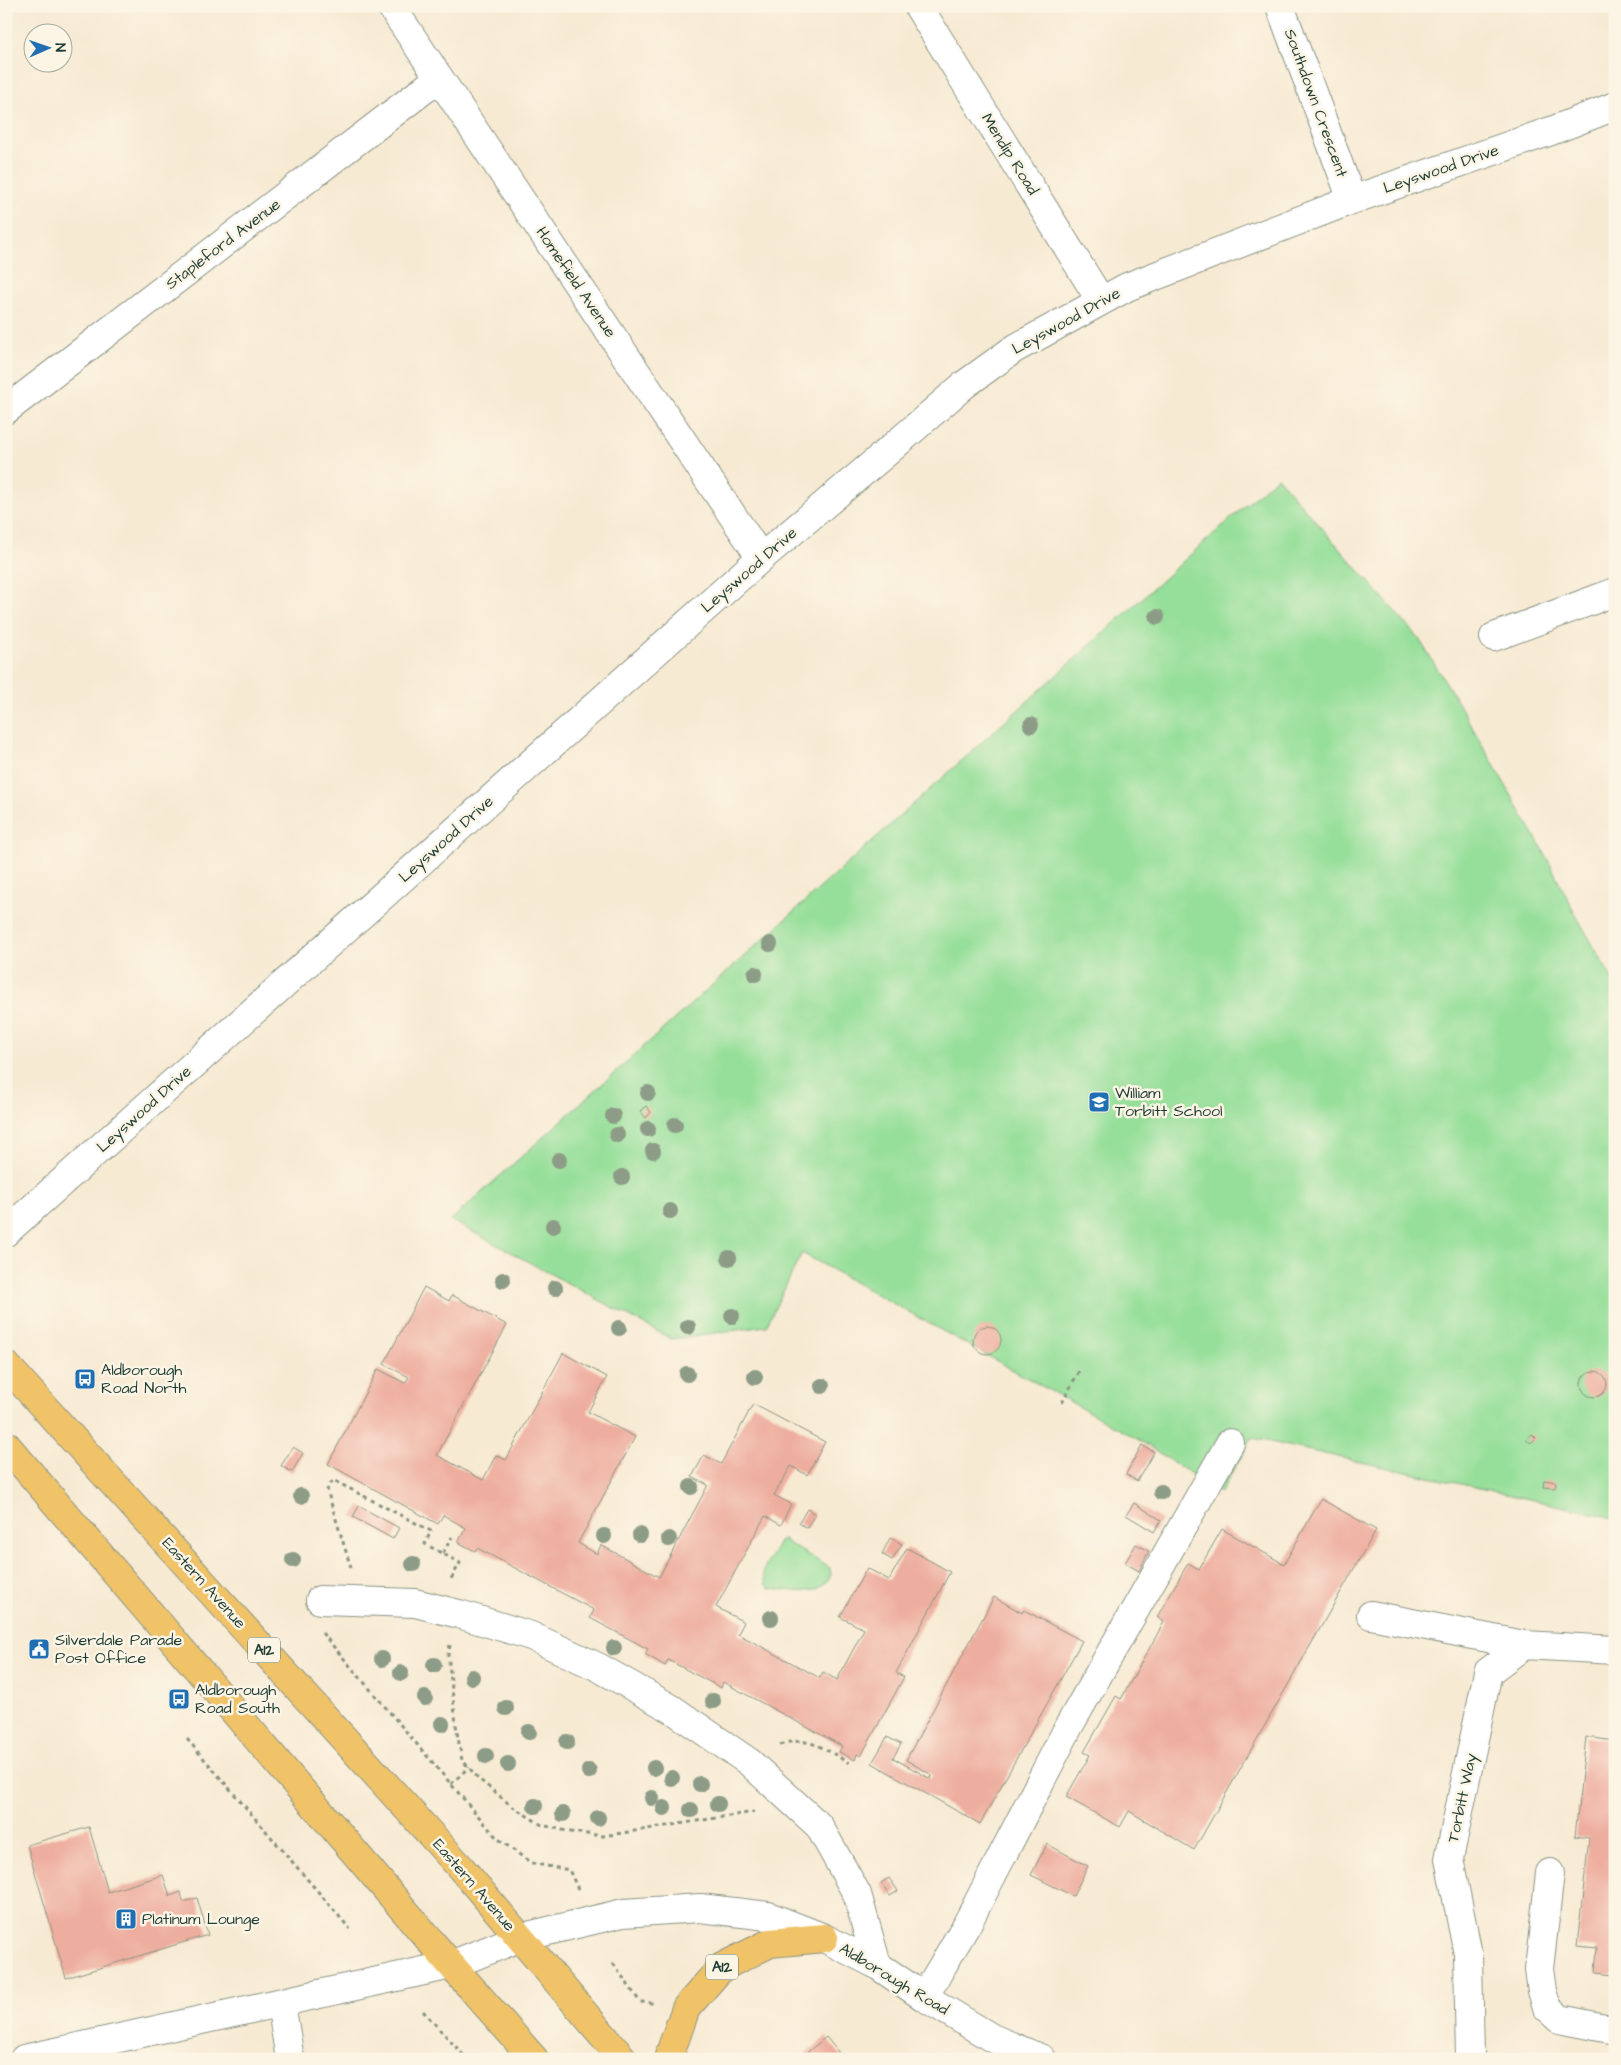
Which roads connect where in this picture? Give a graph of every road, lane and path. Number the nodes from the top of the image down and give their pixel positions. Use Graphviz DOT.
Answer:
graph roads {
  1 [pos="391,6"];
  2 [pos="918,6"];
  3 [pos="1280,6"];
  4 [pos="439,78"];
  5 [pos="1615,106"];
  6 [pos="1352,200"];
  7 [pos="1101,301"];
  8 [pos="6,410"];
  9 [pos="761,558"];
  10 [pos="1615,592"];
  11 [pos="1494,637"];
  12 [pos="6,1232"];
  13 [pos="6,1366"];
  14 [pos="1080,1369"];
  15 [pos="1062,1404"];
  16 [pos="1230,1443"];
  17 [pos="6,1445"];
  18 [pos="452,1537"];
  19 [pos="443,1553"];
  20 [pos="354,1576"];
  21 [pos="320,1600"];
  22 [pos="450,1611"];
  23 [pos="1371,1615"];
  24 [pos="316,1627"];
  25 [pos="1524,1646"];
  26 [pos="1615,1650"];
  27 [pos="187,1739"];
  28 [pos="849,1763"];
  29 [pos="469,1767"];
  30 [pos="756,1768"];
  31 [pos="451,1784"];
  32 [pos="783,1793"];
  33 [pos="1550,1873"];
  34 [pos="578,1889"];
  35 [pos="350,1929"];
  36 [pos="519,1938"];
  37 [pos="824,1938"];
  38 [pos="613,1963"];
  39 [pos="877,1965"];
  40 [pos="451,1966"];
  41 [pos="924,1997"];
  42 [pos="640,2002"];
  43 [pos="281,2003"];
  44 [pos="423,2011"];
  45 [pos="1615,2030"];
  46 [pos="24,2059"];
  47 [pos="290,2059"];
  48 [pos="467,2059"];
  49 [pos="534,2059"];
  50 [pos="623,2059"];
  51 [pos="668,2059"];
  52 [pos="1042,2059"];
  53 [pos="1470,2059"];
  1 -- 4 [label="street, Homefield Avenue"];
  2 -- 7 [label="street, Mendip Road"];
  3 -- 6 [label="street, Southdown Crescent"];
  4 -- 8 [label="street, Stapleford Avenue"];
  4 -- 9 [label="street, Homefield Avenue"];
  5 -- 6 [label="street, Leyswood Drive"];
  6 -- 7 [label="street, Leyswood Drive"];
  7 -- 9 [label="street, Leyswood Drive"];
  9 -- 12 [label="street, Leyswood Drive"];
  10 -- 11 [label="street"];
  13 -- 36 [label="highway, Eastern Avenue / A12"];
  14 -- 15 [label="path"];
  16 -- 41 [label="street"];
  17 -- 40 [label="highway"];
  18 -- 19 [label="path"];
  19 -- 20 [label="path"];
  19 -- 22 [label="path"];
  21 -- 22 [label="street"];
  22 -- 29 [label="path"];
  22 -- 30 [label="street"];
  23 -- 25 [label="street"];
  24 -- 31 [label="path"];
  25 -- 26 [label="street"];
  25 -- 53 [label="street, Torbitt Way"];
  27 -- 35 [label="path"];
  28 -- 30 [label="path"];
  29 -- 31 [label="path"];
  29 -- 32 [label="path"];
  30 -- 32 [label="street"];
  31 -- 34 [label="path"];
  32 -- 39 [label="street"];
  33 -- 45 [label="street"];
  36 -- 37 [label="street, Aldborough Road"];
  36 -- 40 [label="street, Aldborough Road"];
  36 -- 50 [label="highway, A12"];
  37 -- 39 [label="street, Aldborough Road"];
  37 -- 51 [label="highway, A12"];
  38 -- 42 [label="path"];
  39 -- 41 [label="street, Aldborough Road"];
  40 -- 43 [label="street"];
  40 -- 49 [label="highway"];
  41 -- 52 [label="street, Aldborough Road"];
  43 -- 46 [label="street"];
  43 -- 47 [label="street"];
  44 -- 48 [label="path"];
}
